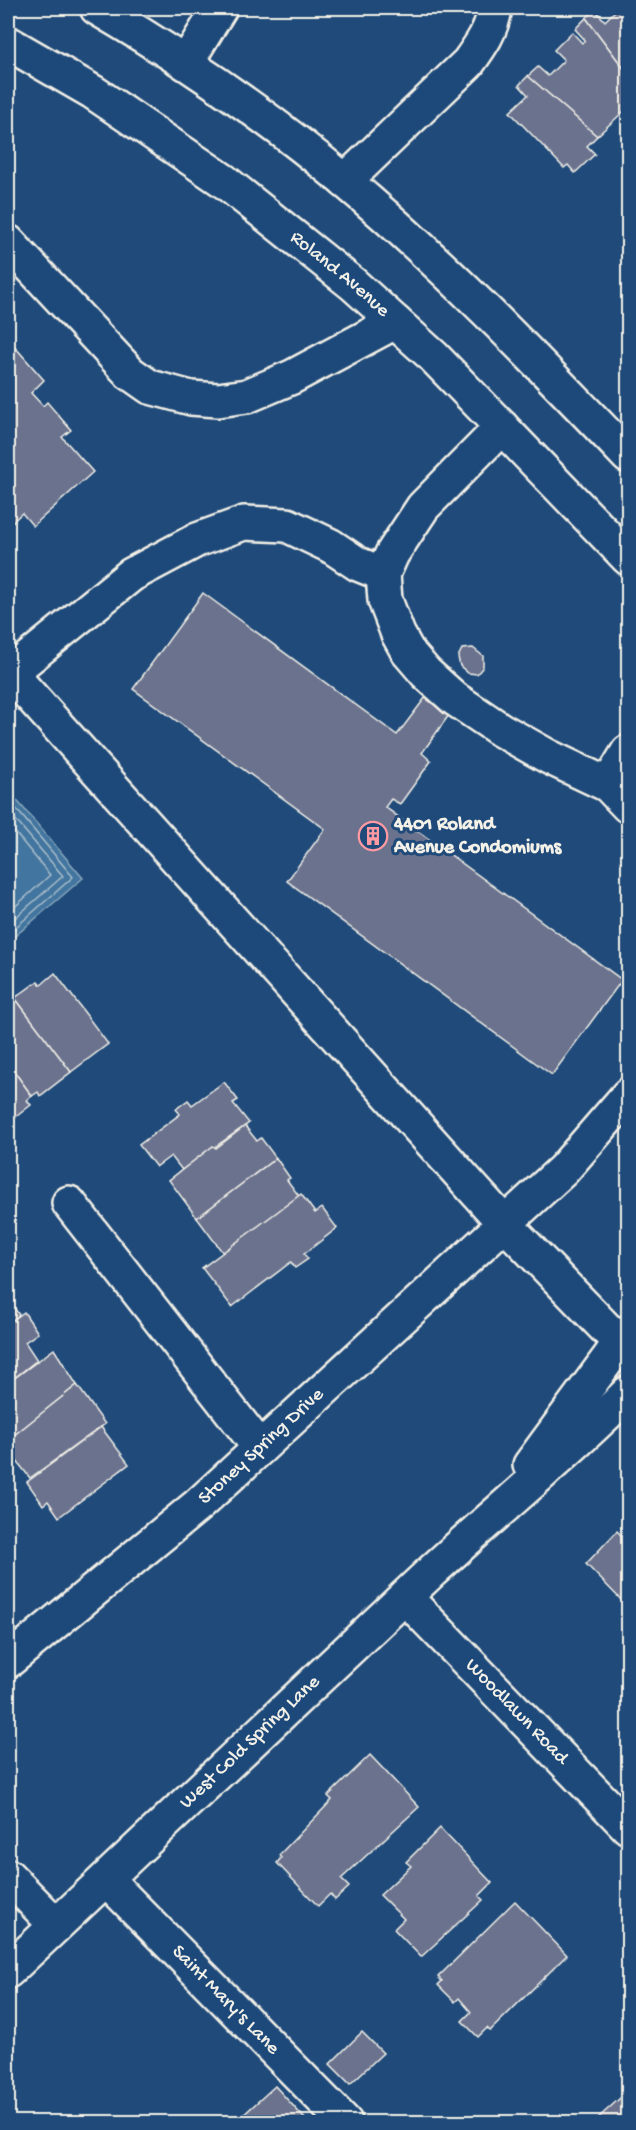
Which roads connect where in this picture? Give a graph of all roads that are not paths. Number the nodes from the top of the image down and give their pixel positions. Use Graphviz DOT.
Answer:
graph roads {
  1 [pos="97,8"];
  2 [pos="220,8"];
  3 [pos="495,8"];
  4 [pos="8,43"];
  5 [pos="186,63"];
  6 [pos="345,181"];
  7 [pos="8,242"];
  8 [pos="395,322"];
  9 [pos="502,427"];
  10 [pos="628,456"];
  11 [pos="628,558"];
  12 [pos="383,574"];
  13 [pos="628,752"];
  14 [pos="618,796"];
  15 [pos="628,1095"];
  16 [pos="69,1203"];
  17 [pos="505,1224"];
  18 [pos="624,1338"];
  19 [pos="628,1393"];
  20 [pos="261,1448"];
  21 [pos="493,1515"];
  22 [pos="405,1597"];
  23 [pos="8,1661"];
  24 [pos="628,1827"];
  25 [pos="8,1876"];
  26 [pos="105,1879"];
  27 [pos="56,1925"];
  28 [pos="11,1962"];
  29 [pos="345,2122"];
  1 -- 5 [label="main road"];
  2 -- 5 [label="main road"];
  3 -- 6 [label="main road"];
  4 -- 8 [label="main road, Roland Avenue"];
  5 -- 6 [label="main road"];
  6 -- 10 [label="main road"];
  7 -- 8 [label="main road"];
  8 -- 9 [label="main road, Roland Avenue"];
  9 -- 11 [label="main road, Roland Avenue"];
  9 -- 12 [label="main road"];
  12 -- 14 [label="main road"];
  12 -- 17 [label="main road"];
  13 -- 14 [label="main road"];
  15 -- 17 [label="main road, Stoney Spring Drive"];
  16 -- 20 [label="main road"];
  17 -- 18 [label="main road"];
  17 -- 20 [label="main road, Stoney Spring Drive"];
  18 -- 21 [label="main road, West Cold Spring Lane"];
  19 -- 21 [label="main road, West Cold Spring Lane"];
  20 -- 23 [label="main road, Stoney Spring Drive"];
  21 -- 22 [label="main road, West Cold Spring Lane"];
  22 -- 24 [label="main road, Woodlawn Road"];
  22 -- 26 [label="main road, West Cold Spring Lane"];
  25 -- 27 [label="main road"];
  26 -- 27 [label="main road, West Cold Spring Lane"];
  26 -- 29 [label="main road, Saint Mary's Lane"];
  27 -- 28 [label="main road, West Cold Spring Lane"];
}
